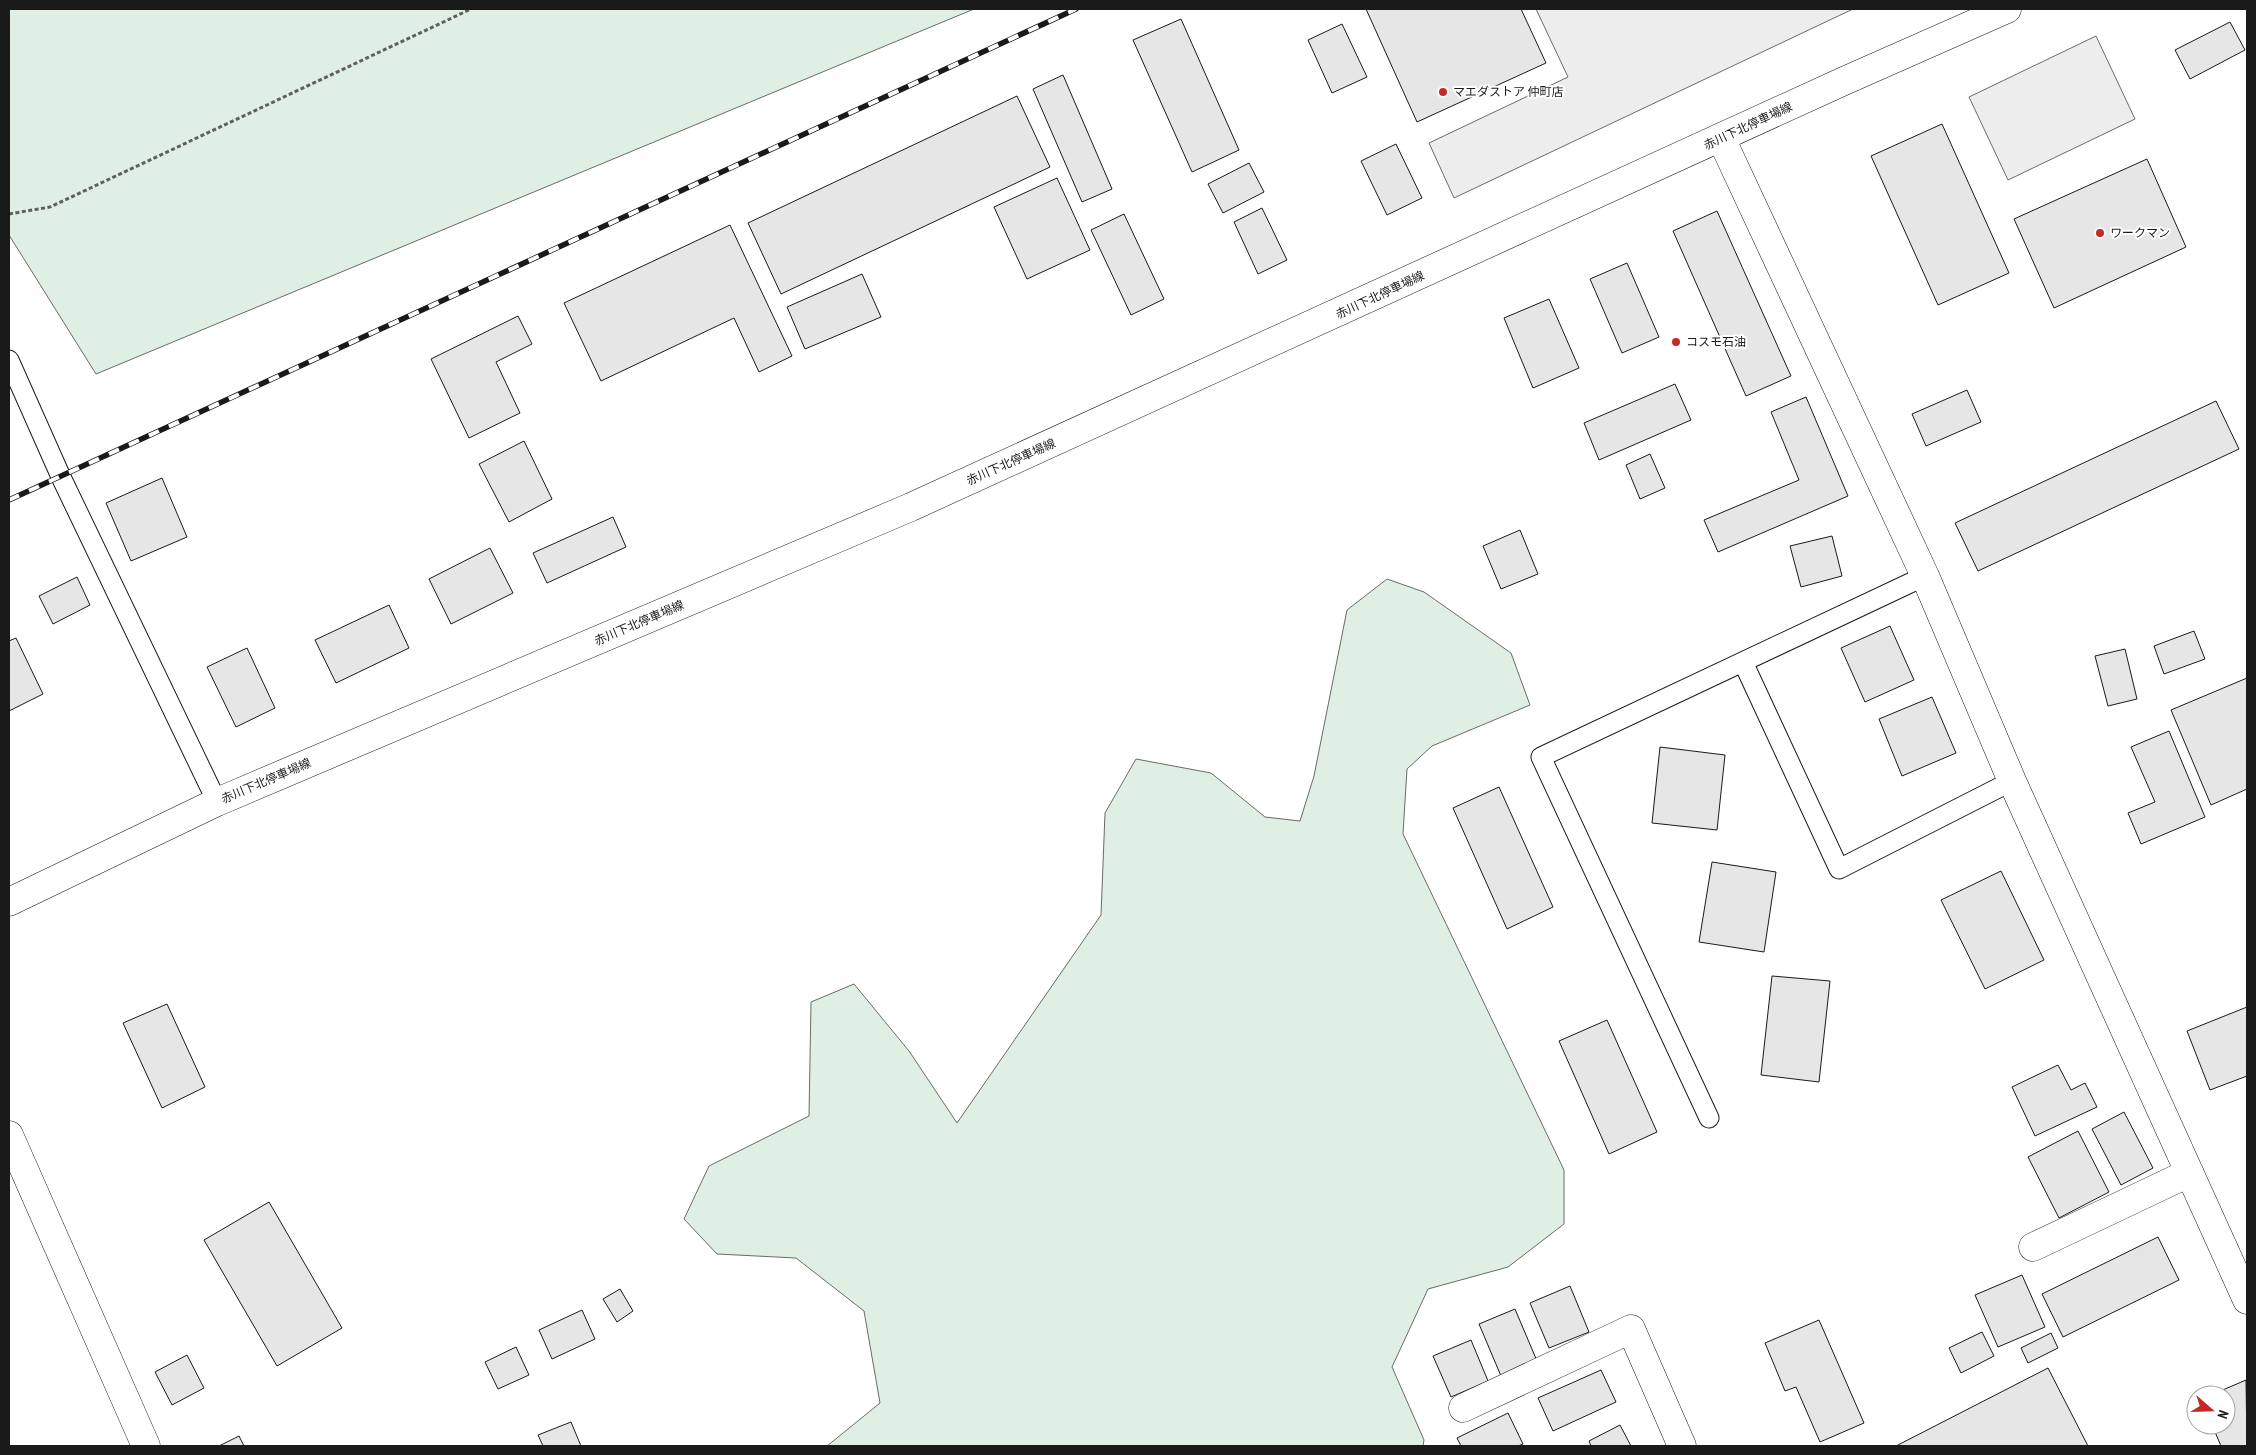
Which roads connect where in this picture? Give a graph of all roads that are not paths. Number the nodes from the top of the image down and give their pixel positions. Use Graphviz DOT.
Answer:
graph roads {
  1 [pos="2007,9"];
  2 [pos="1721,138"];
  3 [pos="9,360"];
  4 [pos="1925,576"];
  5 [pos="1743,662"];
  6 [pos="2012,781"];
  7 [pos="217,802"];
  8 [pos="9,902"];
  9 [pos="1709,1118"];
  10 [pos="9,1136"];
  11 [pos="2190,1173"];
  12 [pos="2033,1247"];
  13 [pos="2247,1300"];
  14 [pos="1463,1408"];
  15 [pos="146,1446"];
  16 [pos="1682,1446"];
  1 -- 2 [label="main road, 赤川下北停車場線"];
  2 -- 4 [label="main road"];
  2 -- 7 [label="main road, 赤川下北停車場線"];
  3 -- 7 [label="lane"];
  4 -- 5 [label="lane"];
  4 -- 6 [label="main road"];
  5 -- 6 [label="lane"];
  5 -- 9 [label="lane"];
  6 -- 11 [label="main road"];
  7 -- 8 [label="main road, 赤川下北停車場線"];
  10 -- 15 [label="main road"];
  11 -- 12 [label="main road"];
  11 -- 13 [label="main road"];
  14 -- 16 [label="main road"];
}
